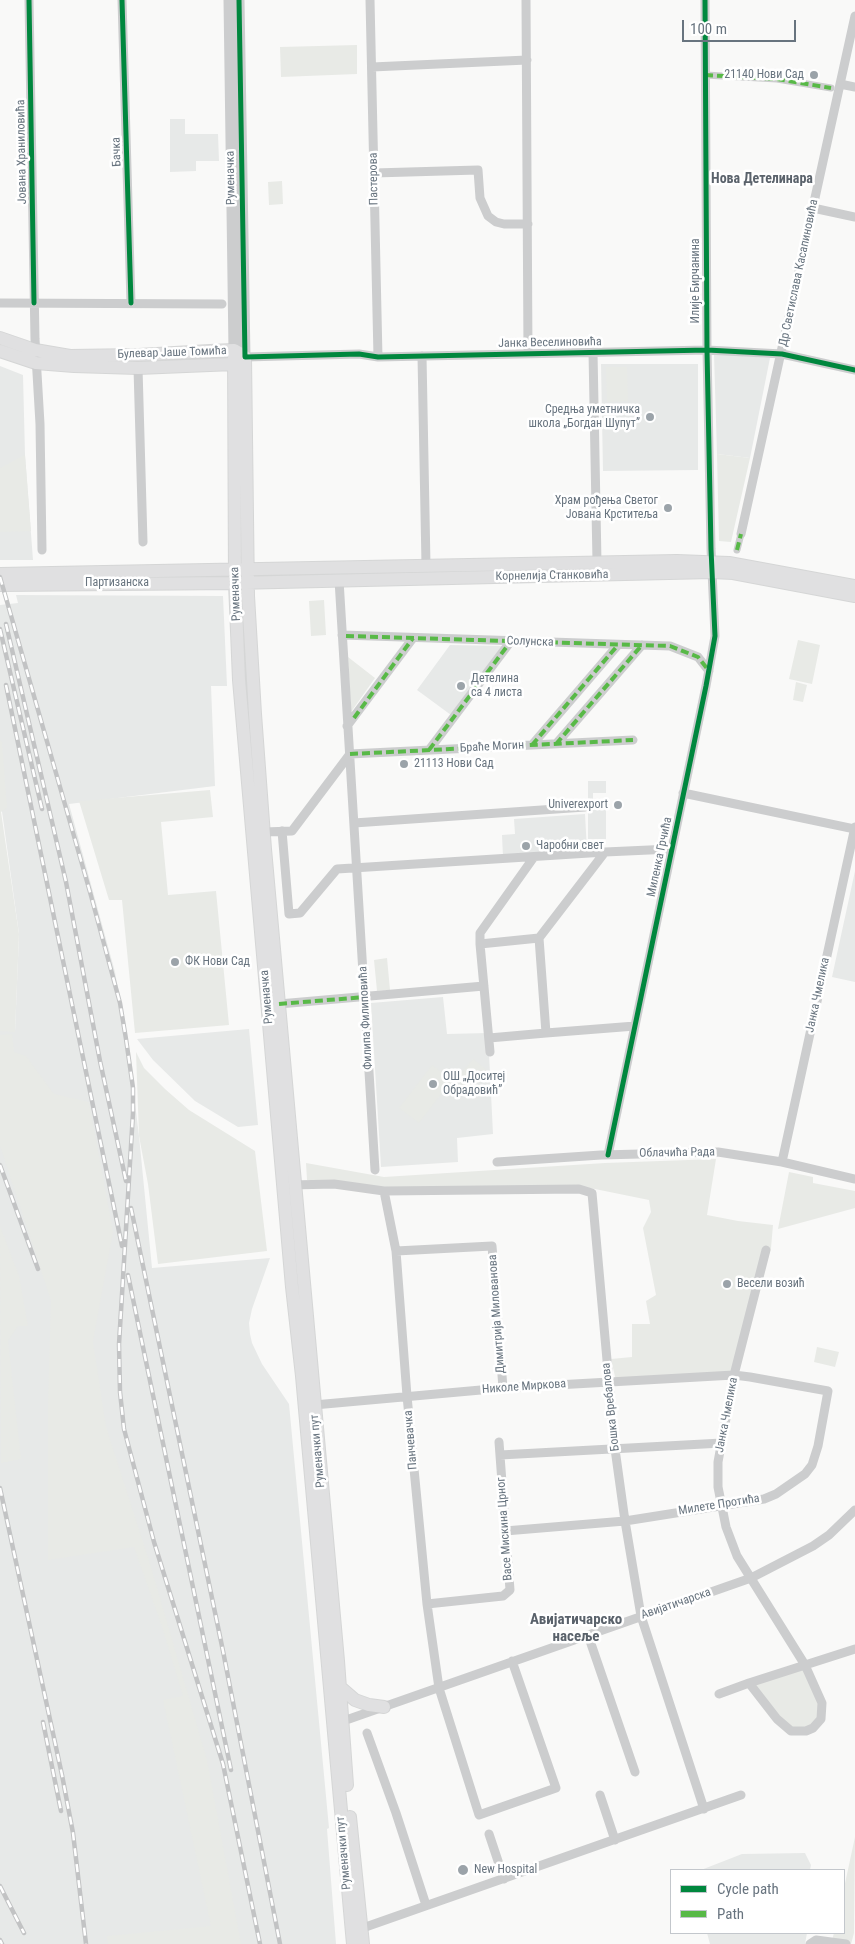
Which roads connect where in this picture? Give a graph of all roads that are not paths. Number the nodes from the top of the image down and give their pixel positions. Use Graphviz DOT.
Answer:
graph roads {
  1 [pos="29,0"];
  2 [pos="122,0"];
  3 [pos="229,0"];
  4 [pos="239,0"];
  5 [pos="370,0"];
  6 [pos="526,0"];
  7 [pos="705,0"];
  8 [pos="855,16"];
  9 [pos="527,60"];
  10 [pos="372,67"];
  11 [pos="705,75"];
  12 [pos="836,86"];
  13 [pos="855,87"];
  14 [pos="374,172"];
  15 [pos="813,208"];
  16 [pos="855,217"];
  17 [pos="528,224"];
  18 [pos="0,302"];
  19 [pos="34,303"];
  20 [pos="131,303"];
  21 [pos="222,304"];
  22 [pos="0,338"];
  23 [pos="707,350"];
  24 [pos="0,351"];
  25 [pos="593,352"];
  26 [pos="528,353"];
  27 [pos="782,354"];
  28 [pos="35,356"];
  29 [pos="422,356"];
  30 [pos="238,357"];
  31 [pos="378,357"];
  32 [pos="138,368"];
  33 [pos="855,370"];
  34 [pos="742,534"];
  35 [pos="143,542"];
  36 [pos="42,550"];
  37 [pos="737,550"];
  38 [pos="598,562"];
  39 [pos="426,565"];
  40 [pos="712,567"];
  41 [pos="248,568"];
  42 [pos="234,569"];
  43 [pos="0,574"];
  44 [pos="338,580"];
  45 [pos="235,583"];
  46 [pos="248,583"];
  47 [pos="0,585"];
  48 [pos="855,586"];
  49 [pos="855,596"];
  50 [pos="342,636"];
  51 [pos="413,638"];
  52 [pos="511,641"];
  53 [pos="618,645"];
  54 [pos="642,645"];
  55 [pos="709,671"];
  56 [pos="347,726"];
  57 [pos="634,740"];
  58 [pos="556,744"];
  59 [pos="532,745"];
  60 [pos="429,750"];
  61 [pos="350,754"];
  62 [pos="683,793"];
  63 [pos="585,807"];
  64 [pos="354,823"];
  65 [pos="855,828"];
  66 [pos="282,831"];
  67 [pos="264,832"];
  68 [pos="671,849"];
  69 [pos="605,852"];
  70 [pos="534,857"];
  71 [pos="357,867"];
  72 [pos="539,938"];
  73 [pos="480,944"];
  74 [pos="484,986"];
  75 [pos="365,997"];
  76 [pos="279,1004"];
  77 [pos="635,1026"];
  78 [pos="546,1033"];
  79 [pos="489,1038"];
  80 [pos="490,1052"];
  81 [pos="608,1155"];
  82 [pos="497,1162"];
  83 [pos="782,1162"];
  84 [pos="375,1170"];
  85 [pos="855,1178"];
  86 [pos="290,1185"];
  87 [pos="384,1192"];
  88 [pos="766,1250"];
  89 [pos="396,1251"];
  90 [pos="734,1376"];
  91 [pos="610,1382"];
  92 [pos="503,1388"];
  93 [pos="407,1396"];
  94 [pos="314,1405"];
  95 [pos="499,1442"];
  96 [pos="722,1443"];
  97 [pos="615,1449"];
  98 [pos="500,1455"];
  99 [pos="720,1505"];
  100 [pos="855,1510"];
  101 [pos="624,1521"];
  102 [pos="505,1531"];
  103 [pos="751,1578"];
  104 [pos="427,1604"];
  105 [pos="641,1616"];
  106 [pos="588,1635"];
  107 [pos="855,1649"];
  108 [pos="512,1661"];
  109 [pos="805,1665"];
  110 [pos="749,1683"];
  111 [pos="340,1687"];
  112 [pos="439,1688"];
  113 [pos="719,1694"];
  114 [pos="330,1703"];
  115 [pos="384,1707"];
  116 [pos="341,1719"];
  117 [pos="367,1733"];
  118 [pos="635,1772"];
  119 [pos="600,1795"];
  120 [pos="741,1796"];
  121 [pos="704,1809"];
  122 [pos="489,1834"];
  123 [pos="615,1840"];
  124 [pos="504,1879"];
  125 [pos="426,1905"];
  126 [pos="356,1935"];
  127 [pos="364,1944"];
  128 [pos="810,1944"];
  129 [pos="846,1944"];
  1 -- 19 [label="street, Јована Храниловића"];
  2 -- 20 [label="street, Бачка"];
  3 -- 30 [label="street, Руменачка"];
  4 -- 30 [label="street, Руменачка"];
  5 -- 10 [label="street, Пастерова"];
  6 -- 9 [label="street"];
  7 -- 11 [label="street, Илије Бирчанина"];
  8 -- 12 [label="street, Др Светислава Касапиновића"];
  9 -- 10 [label="street"];
  9 -- 17 [label="street"];
  10 -- 14 [label="street, Пастерова"];
  11 -- 12 [label="street"];
  11 -- 23 [label="street, Илије Бирчанина"];
  12 -- 13 [label="street"];
  12 -- 15 [label="street, Др Светислава Касапиновића"];
  14 -- 17 [label="street"];
  14 -- 31 [label="street, Пастерова"];
  15 -- 16 [label="street"];
  15 -- 27 [label="street, Др Светислава Касапиновића"];
  17 -- 26 [label="street"];
  18 -- 19 [label="street"];
  19 -- 20 [label="street"];
  19 -- 28 [label="street, Јована Храниловића"];
  20 -- 21 [label="street"];
  22 -- 28 [label="main road, Булевар Јаше Томића"];
  23 -- 25 [label="street, Јанка Веселиновића"];
  23 -- 27 [label="street, Јанка Веселиновића"];
  23 -- 40 [label="street, Илије Бирчанина"];
  24 -- 28 [label="main road, Булевар Јаше Томића"];
  25 -- 26 [label="street, Јанка Веселиновића"];
  25 -- 38 [label="street"];
  26 -- 29 [label="street, Јанка Веселиновића"];
  27 -- 33 [label="street, Јанка Веселиновића"];
  27 -- 34 [label="street, Др Светислава Касапиновића"];
  28 -- 30 [label="main road, Булевар Јаше Томића"];
  28 -- 32 [label="main road, Булевар Јаше Томића"];
  28 -- 36 [label="street, Јована Храниловића"];
  29 -- 31 [label="street, Јанка Веселиновића"];
  29 -- 39 [label="street"];
  30 -- 31 [label="street, Јанка Веселиновића"];
  30 -- 32 [label="main road, Булевар Јаше Томића"];
  30 -- 41 [label="main road, Руменачка"];
  30 -- 42 [label="main road, Руменачка"];
  32 -- 35 [label="street"];
  34 -- 37 [label="street"];
  38 -- 39 [label="main road, Корнелија Станковића"];
  38 -- 40 [label="main road, Корнелија Станковића"];
  39 -- 41 [label="main road, Корнелија Станковића"];
  40 -- 44 [label="main road, Корнелија Станковића"];
  40 -- 48 [label="main road, Корнелија Станковића"];
  40 -- 49 [label="main road, Корнелија Станковића"];
  40 -- 55 [label="street, Миленка Грчића"];
  41 -- 42 [label="main road, Партизанска"];
  41 -- 46 [label="main road, Руменачка"];
  42 -- 43 [label="main road, Партизанска"];
  42 -- 45 [label="main road, Руменачка"];
  44 -- 46 [label="main road, Корнелија Станковића"];
  44 -- 50 [label="street, Филипа Филиповића"];
  45 -- 46 [label="main road, Партизанска"];
  45 -- 47 [label="main road, Партизанска"];
  45 -- 86 [label="main road, Руменачка"];
  46 -- 67 [label="main road, Руменачка"];
  50 -- 51 [label="street, Солунска"];
  50 -- 56 [label="street, Филипа Филиповића"];
  51 -- 52 [label="street, Солунска"];
  51 -- 56 [label="street"];
  52 -- 53 [label="street, Солунска"];
  52 -- 60 [label="street"];
  53 -- 54 [label="street, Солунска"];
  53 -- 59 [label="street"];
  54 -- 55 [label="street, Солунска"];
  54 -- 58 [label="street"];
  55 -- 62 [label="street, Миленка Грчића"];
  56 -- 61 [label="street, Филипа Филиповића"];
  57 -- 58 [label="street, Браће Могин"];
  58 -- 59 [label="street, Браће Могин"];
  59 -- 60 [label="street, Браће Могин"];
  60 -- 61 [label="street, Браће Могин"];
  61 -- 64 [label="street, Филипа Филиповића"];
  61 -- 66 [label="street"];
  62 -- 65 [label="street"];
  62 -- 68 [label="street, Миленка Грчића"];
  63 -- 64 [label="street"];
  64 -- 71 [label="street, Филипа Филиповића"];
  65 -- 83 [label="street, Јанка Чмелика"];
  66 -- 67 [label="street"];
  66 -- 71 [label="street"];
  67 -- 76 [label="main road, Руменачка"];
  68 -- 69 [label="street"];
  68 -- 77 [label="street, Миленка Грчића"];
  69 -- 70 [label="street"];
  69 -- 72 [label="street"];
  70 -- 71 [label="street"];
  70 -- 73 [label="street"];
  71 -- 75 [label="street, Филипа Филиповића"];
  72 -- 73 [label="street"];
  72 -- 78 [label="street"];
  73 -- 74 [label="street"];
  74 -- 75 [label="street"];
  74 -- 79 [label="street"];
  75 -- 76 [label="street"];
  75 -- 84 [label="street, Филипа Филиповића"];
  76 -- 86 [label="main road, Руменачка"];
  77 -- 78 [label="street"];
  77 -- 81 [label="street, Миленка Грчића"];
  78 -- 79 [label="street"];
  79 -- 80 [label="street"];
  81 -- 82 [label="street, Облачића Рада"];
  81 -- 83 [label="street, Облачића Рада"];
  83 -- 85 [label="street, Облачића Рада"];
  86 -- 87 [label="street"];
  86 -- 94 [label="main road, Руменачки пут"];
  86 -- 114 [label="main road, Руменачки пут"];
  87 -- 89 [label="street, Панчевачка"];
  87 -- 91 [label="street, Бошка Вребалова"];
  88 -- 90 [label="street, Јанка Чмелика"];
  89 -- 92 [label="street, Димитрија Милованова"];
  89 -- 93 [label="street, Панчевачка"];
  90 -- 91 [label="street, Николе Миркова"];
  90 -- 96 [label="street, Јанка Чмелика"];
  90 -- 99 [label="street, Милете Протића"];
  91 -- 92 [label="street, Николе Миркова"];
  91 -- 97 [label="street, Бошка Вребалова"];
  92 -- 93 [label="street, Николе Миркова"];
  93 -- 94 [label="street, Николе Миркова"];
  93 -- 104 [label="street, Панчевачка"];
  94 -- 111 [label="main road, Руменачки пут"];
  95 -- 98 [label="street, Васе Мискина Црног"];
  96 -- 97 [label="street"];
  96 -- 99 [label="street, Јанка Чмелика"];
  97 -- 98 [label="street"];
  97 -- 101 [label="street, Бошка Вребалова"];
  98 -- 102 [label="street, Васе Мискина Црног"];
  99 -- 101 [label="street, Милете Протића"];
  99 -- 103 [label="street, Јанка Чмелика"];
  100 -- 103 [label="street, Авијатичарска"];
  101 -- 102 [label="street, Милете Протића"];
  101 -- 105 [label="street, Бошка Вребалова"];
  102 -- 104 [label="street, Васе Мискина Црног"];
  103 -- 105 [label="street, Авијатичарска"];
  103 -- 109 [label="street, Јанка Чмелика"];
  104 -- 112 [label="street, Панчевачка"];
  105 -- 106 [label="street, Авијатичарска"];
  105 -- 121 [label="street, Бошка Вребалова"];
  106 -- 108 [label="street, Авијатичарска"];
  106 -- 118 [label="street"];
  107 -- 109 [label="street"];
  108 -- 112 [label="street, Авијатичарска"];
  108 -- 112 [label="street, Панчевачка"];
  109 -- 110 [label="street"];
  109 -- 110 [label="street, Јанка Чмелика"];
  110 -- 113 [label="street"];
  111 -- 115 [label="main road"];
  111 -- 116 [label="main road, Руменачки пут"];
  112 -- 115 [label="street, Авијатичарска"];
  114 -- 116 [label="street, Руменачки пут"];
  114 -- 126 [label="main road, Руменачки пут"];
  115 -- 116 [label="street, Авијатичарска"];
  116 -- 126 [label="main road, Руменачки пут"];
  117 -- 125 [label="street"];
  119 -- 123 [label="street"];
  120 -- 121 [label="street"];
  121 -- 123 [label="street"];
  122 -- 124 [label="street"];
  123 -- 124 [label="street"];
  124 -- 125 [label="street"];
  125 -- 126 [label="street"];
  126 -- 127 [label="main road, Руменачки пут"];
  128 -- 129 [label="street"];
}
